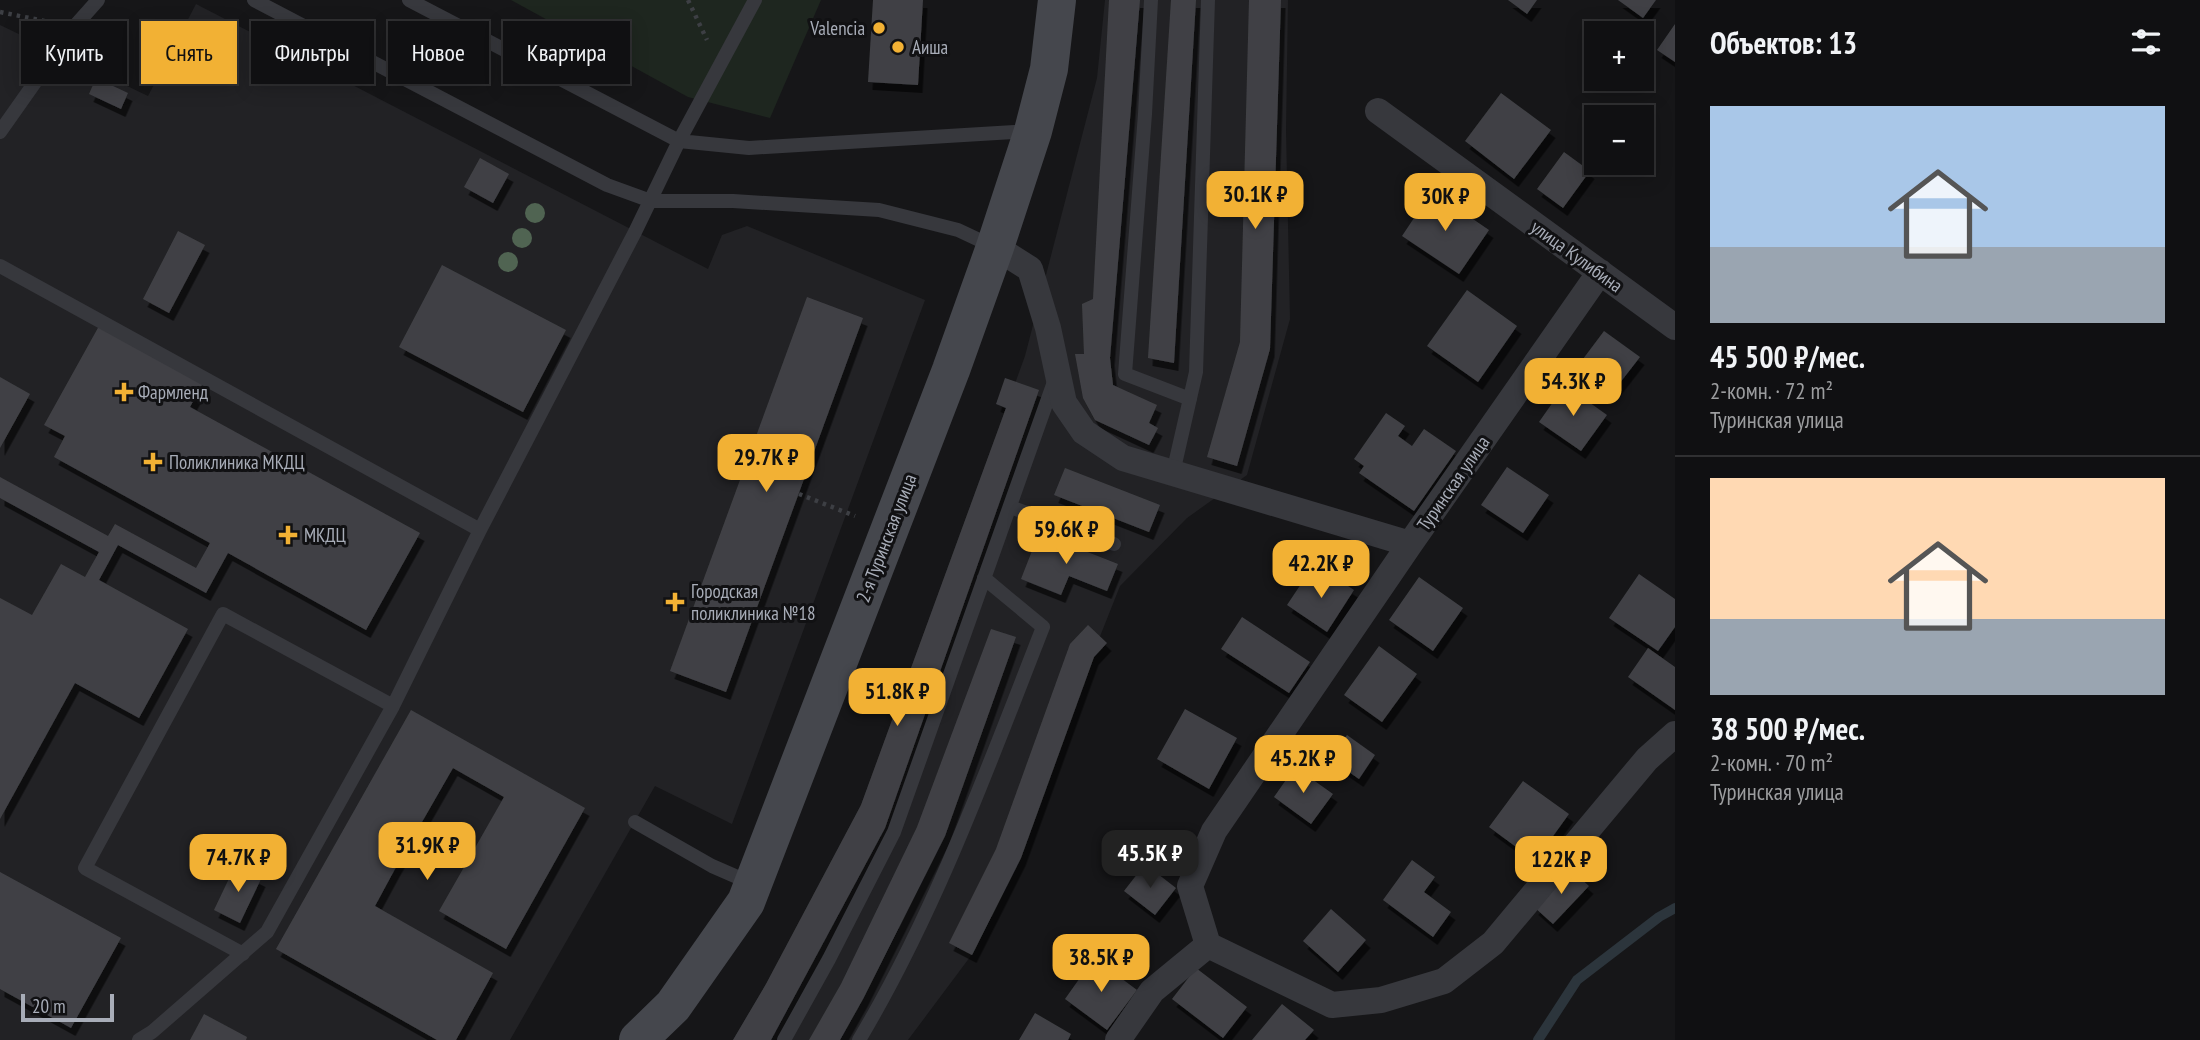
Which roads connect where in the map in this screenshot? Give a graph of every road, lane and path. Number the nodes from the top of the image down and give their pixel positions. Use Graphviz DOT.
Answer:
graph roads {
  1 [pos="98,0"];
  2 [pos="254,0"];
  3 [pos="409,0"];
  4 [pos="688,0"];
  5 [pos="755,0"];
  6 [pos="1057,0"];
  7 [pos="1151,0"];
  8 [pos="1208,0"];
  9 [pos="0,12"];
  10 [pos="44,21"];
  11 [pos="79,21"];
  12 [pos="719,66"];
  13 [pos="34,84"];
  14 [pos="1378,111"];
  15 [pos="1032,131"];
  16 [pos="0,132"];
  17 [pos="679,141"];
  18 [pos="651,201"];
  19 [pos="995,247"];
  20 [pos="0,265"];
  21 [pos="1600,272"];
  22 [pos="1675,327"];
  23 [pos="1057,372"];
  24 [pos="1190,399"];
  25 [pos="1173,473"];
  26 [pos="799,494"];
  27 [pos="1010,507"];
  28 [pos="855,516"];
  29 [pos="480,530"];
  30 [pos="1114,544"];
  31 [pos="1410,544"];
  32 [pos="984,578"];
  33 [pos="393,706"];
  34 [pos="1675,734"];
  35 [pos="635,822"];
  36 [pos="753,883"];
  37 [pos="1208,945"];
  38 [pos="243,954"];
  39 [pos="139,1040"];
  40 [pos="638,1040"];
  41 [pos="784,1040"];
  42 [pos="859,1040"];
  43 [pos="1118,1040"];
  1 -- 11 [label="lane"];
  2 -- 18 [label="lane"];
  3 -- 17 [label="lane"];
  4 -- 12 [label="path"];
  5 -- 12 [label="lane"];
  6 -- 15 [label="street, 2-я Туринская улица"];
  7 -- 24 [label="lane"];
  8 -- 24 [label="lane"];
  9 -- 10 [label="path"];
  12 -- 17 [label="lane"];
  13 -- 16 [label="lane"];
  14 -- 21 [label="street, улица Кулибина"];
  15 -- 17 [label="lane"];
  15 -- 19 [label="street, 2-я Туринская улица"];
  17 -- 18 [label="lane"];
  18 -- 19 [label="lane"];
  18 -- 29 [label="lane"];
  19 -- 23 [label="street"];
  19 -- 36 [label="street, 2-я Туринская улица"];
  20 -- 29 [label="lane"];
  21 -- 22 [label="street, улица Кулибина"];
  21 -- 31 [label="street, Туринская улица"];
  23 -- 25 [label="street"];
  23 -- 27 [label="lane"];
  24 -- 25 [label="lane"];
  25 -- 31 [label="street"];
  26 -- 28 [label="path"];
  27 -- 30 [label="lane"];
  27 -- 32 [label="lane"];
  29 -- 33 [label="lane"];
  31 -- 37 [label="street, Туринская улица"];
  32 -- 41 [label="lane"];
  32 -- 42 [label="lane"];
  33 -- 38 [label="lane"];
  33 -- 38 [label="lane"];
  34 -- 37 [label="street"];
  35 -- 36 [label="lane"];
  36 -- 40 [label="street, 2-я Туринская улица"];
  37 -- 43 [label="street"];
  38 -- 39 [label="lane"];
}
